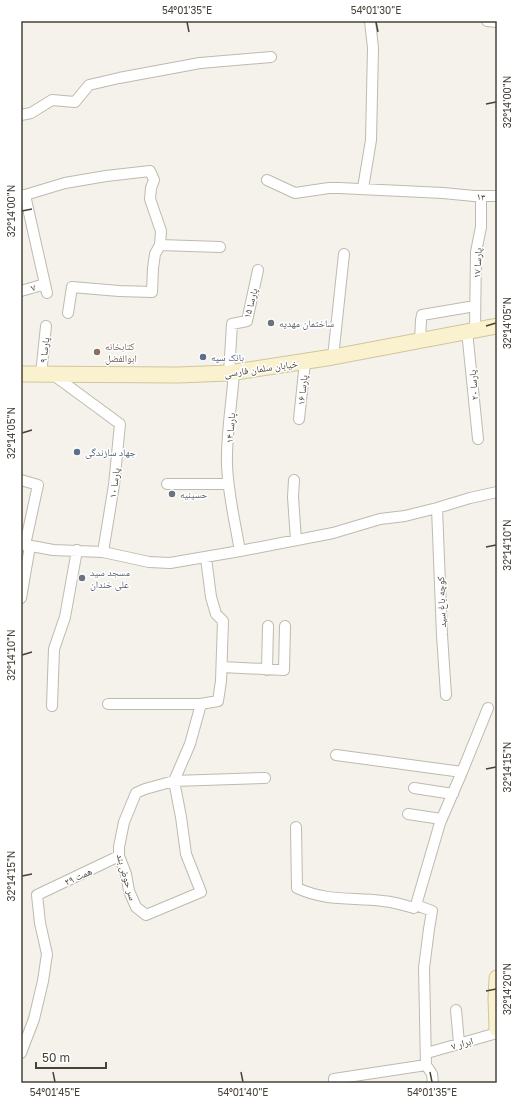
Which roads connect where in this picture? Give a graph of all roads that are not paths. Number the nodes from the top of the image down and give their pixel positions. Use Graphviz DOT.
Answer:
graph roads {
  1 [pos="370,21"];
  2 [pos="487,21"];
  3 [pos="497,22"];
  4 [pos="271,57"];
  5 [pos="21,115"];
  6 [pos="267,180"];
  7 [pos="363,188"];
  8 [pos="23,195"];
  9 [pos="473,196"];
  10 [pos="497,196"];
  11 [pos="160,245"];
  12 [pos="220,247"];
  13 [pos="344,254"];
  14 [pos="258,270"];
  15 [pos="21,291"];
  16 [pos="475,306"];
  17 [pos="68,313"];
  18 [pos="46,326"];
  19 [pos="497,326"];
  20 [pos="471,331"];
  21 [pos="420,341"];
  22 [pos="333,358"];
  23 [pos="305,362"];
  24 [pos="231,373"];
  25 [pos="21,374"];
  26 [pos="47,374"];
  27 [pos="298,419"];
  28 [pos="478,439"];
  29 [pos="21,480"];
  30 [pos="294,480"];
  31 [pos="167,484"];
  32 [pos="228,484"];
  33 [pos="497,492"];
  34 [pos="437,508"];
  35 [pos="296,540"];
  36 [pos="25,545"];
  37 [pos="77,550"];
  38 [pos="240,551"];
  39 [pos="103,552"];
  40 [pos="206,558"];
  41 [pos="21,598"];
  42 [pos="268,626"];
  43 [pos="285,626"];
  44 [pos="222,667"];
  45 [pos="267,670"];
  46 [pos="446,695"];
  47 [pos="108,704"];
  48 [pos="200,704"];
  49 [pos="52,706"];
  50 [pos="488,708"];
  51 [pos="336,754"];
  52 [pos="462,772"];
  53 [pos="265,778"];
  54 [pos="174,781"];
  55 [pos="414,788"];
  56 [pos="453,794"];
  57 [pos="408,814"];
  58 [pos="442,819"];
  59 [pos="296,827"];
  60 [pos="120,856"];
  61 [pos="416,905"];
  62 [pos="497,982"];
  63 [pos="456,1010"];
  64 [pos="497,1029"];
  65 [pos="497,1033"];
  66 [pos="459,1043"];
  67 [pos="21,1053"];
  68 [pos="427,1053"];
  69 [pos="426,1065"];
  70 [pos="334,1083"];
  71 [pos="433,1083"];
  1 -- 7 [label="street"];
  2 -- 3 [label="street"];
  4 -- 5 [label="street"];
  6 -- 7 [label="street, ۱۳"];
  7 -- 9 [label="street, ۱۳"];
  8 -- 11 [label="street"];
  8 -- 15 [label="street, ۷"];
  9 -- 10 [label="street, ۱۳"];
  9 -- 16 [label="street, پارسا ۱۷"];
  11 -- 12 [label="street"];
  11 -- 17 [label="street"];
  13 -- 22 [label="street"];
  14 -- 24 [label="street, پارسا ۱۵"];
  16 -- 20 [label="street, پارسا ۱۷"];
  16 -- 21 [label="street"];
  18 -- 26 [label="street, پارسا ۹"];
  19 -- 20 [label="main road, خیابان سلمان فارسی"];
  20 -- 21 [label="main road, خیابان سلمان فارسی"];
  20 -- 28 [label="street, پارسا ۲۰"];
  21 -- 22 [label="main road, خیابان سلمان فارسی"];
  22 -- 23 [label="main road, خیابان سلمان فارسی"];
  23 -- 24 [label="main road, خیابان سلمان فارسی"];
  23 -- 27 [label="street, پارسا ۱۶"];
  24 -- 26 [label="main road, خیابان سلمان فارسی"];
  24 -- 32 [label="street, پارسا ۱۴"];
  25 -- 26 [label="main road, خیابان سلمان فارسی"];
  26 -- 39 [label="street, پارسا ۱۰"];
  29 -- 36 [label="street"];
  30 -- 35 [label="street"];
  31 -- 32 [label="street"];
  32 -- 38 [label="street, پارسا ۱۴"];
  33 -- 34 [label="street"];
  34 -- 35 [label="street"];
  34 -- 46 [label="street, کوچه باغ سید"];
  35 -- 38 [label="street"];
  36 -- 37 [label="street"];
  36 -- 41 [label="street"];
  37 -- 39 [label="street"];
  37 -- 49 [label="street"];
  38 -- 40 [label="street"];
  39 -- 40 [label="street"];
  40 -- 44 [label="street"];
  42 -- 45 [label="street"];
  43 -- 45 [label="street"];
  44 -- 45 [label="street"];
  44 -- 48 [label="street"];
  47 -- 48 [label="street"];
  48 -- 54 [label="street"];
  50 -- 52 [label="street"];
  51 -- 52 [label="street"];
  52 -- 56 [label="street"];
  53 -- 54 [label="street, سر حوض بند"];
  54 -- 60 [label="street, سر حوض بند"];
  54 -- 60 [label="street, سر حوض بند"];
  55 -- 56 [label="street"];
  56 -- 58 [label="street"];
  57 -- 58 [label="street"];
  58 -- 61 [label="street"];
  59 -- 61 [label="street"];
  60 -- 67 [label="street, همت ۲۹"];
  61 -- 68 [label="street"];
  62 -- 64 [label="main road"];
  63 -- 66 [label="street"];
  65 -- 66 [label="street, ابرار ۷"];
  66 -- 68 [label="street, ابرار ۷"];
  68 -- 69 [label="street"];
  69 -- 70 [label="street"];
  69 -- 71 [label="street"];
}
